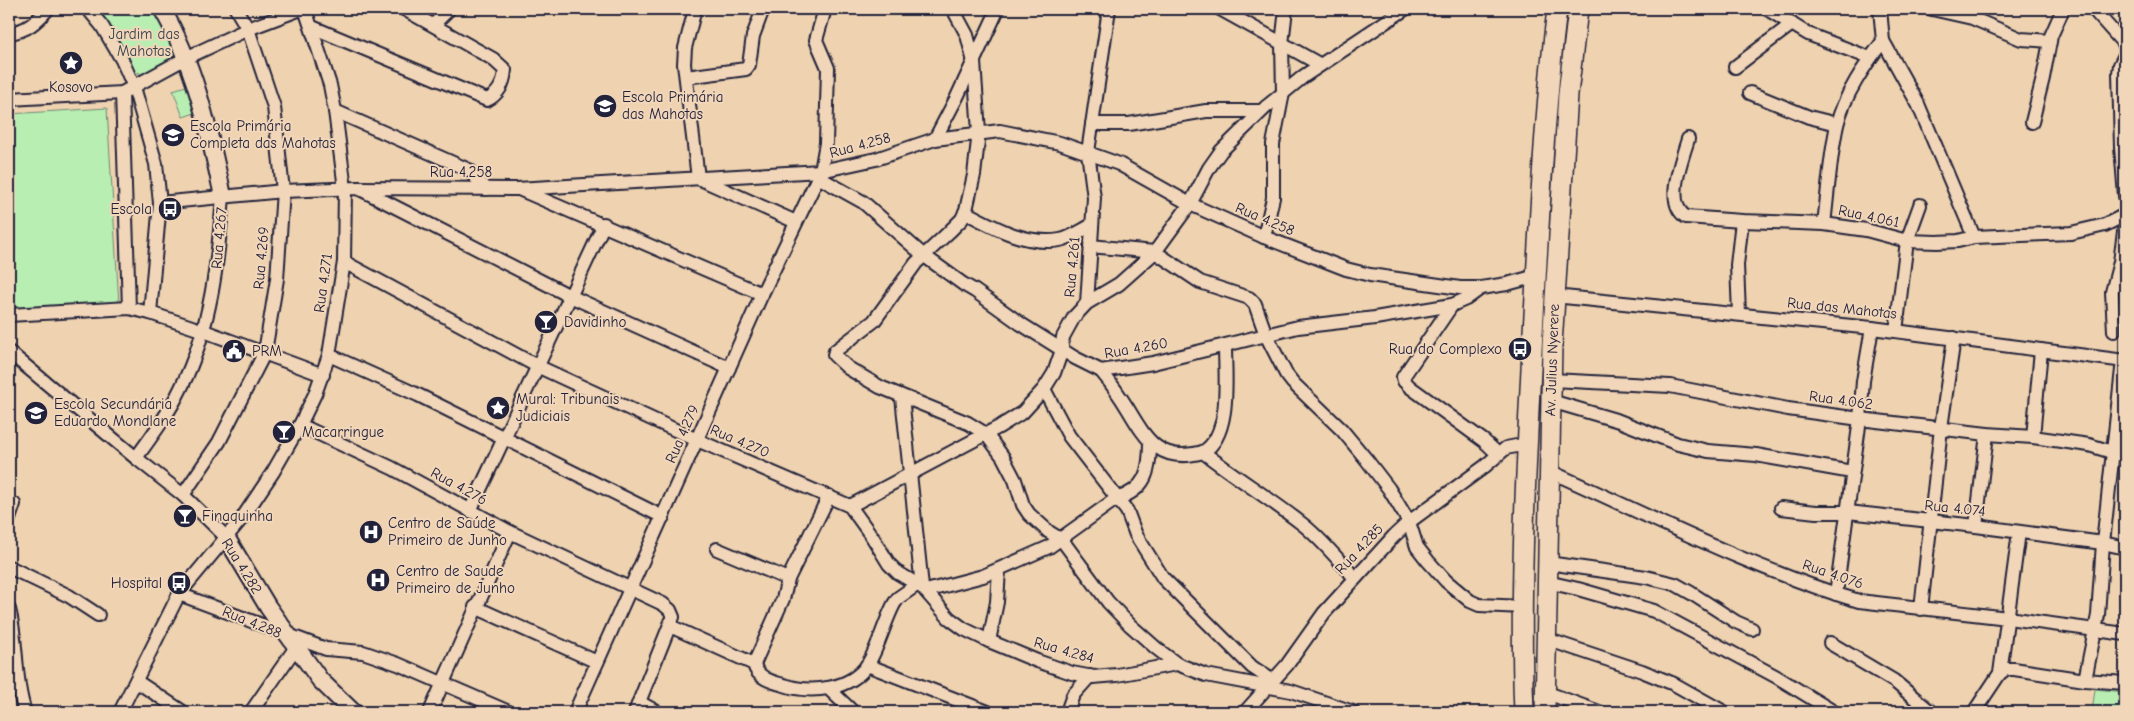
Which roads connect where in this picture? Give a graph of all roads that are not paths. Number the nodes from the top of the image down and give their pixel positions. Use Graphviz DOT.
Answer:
graph roads {
  1 [pos="48,9"];
  2 [pos="88,9"];
  3 [pos="162,9"];
  4 [pos="236,9"];
  5 [pos="301,9"];
  6 [pos="305,9"];
  7 [pos="404,9"];
  8 [pos="449,9"];
  9 [pos="695,9"];
  10 [pos="763,9"];
  11 [pos="825,9"];
  12 [pos="953,9"];
  13 [pos="998,9"];
  14 [pos="1109,9"];
  15 [pos="1220,9"];
  16 [pos="1286,9"];
  17 [pos="1404,9"];
  18 [pos="1557,9"];
  19 [pos="1578,9"];
  20 [pos="1767,9"];
  21 [pos="1880,9"];
  22 [pos="1932,9"];
  23 [pos="2063,9"];
  24 [pos="2093,9"];
  25 [pos="438,20"];
  26 [pos="1792,24"];
  27 [pos="312,27"];
  28 [pos="248,29"];
  29 [pos="9,33"];
  30 [pos="1883,41"];
  31 [pos="2050,41"];
  32 [pos="1282,44"];
  33 [pos="2125,45"];
  34 [pos="2125,55"];
  35 [pos="186,58"];
  36 [pos="1870,58"];
  37 [pos="974,62"];
  38 [pos="1319,64"];
  39 [pos="1735,68"];
  40 [pos="686,77"];
  41 [pos="134,86"];
  42 [pos="122,93"];
  43 [pos="1283,93"];
  44 [pos="1750,93"];
  45 [pos="9,99"];
  46 [pos="335,111"];
  47 [pos="1261,111"];
  48 [pos="2032,122"];
  49 [pos="1092,124"];
  50 [pos="1838,124"];
  51 [pos="979,132"];
  52 [pos="936,139"];
  53 [pos="1688,139"];
  54 [pos="1088,152"];
  55 [pos="819,174"];
  56 [pos="698,178"];
  57 [pos="358,188"];
  58 [pos="344,189"];
  59 [pos="486,189"];
  60 [pos="517,189"];
  61 [pos="283,191"];
  62 [pos="223,196"];
  63 [pos="2125,196"];
  64 [pos="160,203"];
  65 [pos="1190,204"];
  66 [pos="1920,205"];
  67 [pos="965,212"];
  68 [pos="2125,215"];
  69 [pos="1742,221"];
  70 [pos="796,222"];
  71 [pos="604,224"];
  72 [pos="1824,224"];
  73 [pos="2125,224"];
  74 [pos="1092,225"];
  75 [pos="1974,237"];
  76 [pos="1264,238"];
  77 [pos="1907,241"];
  78 [pos="1090,246"];
  79 [pos="1154,252"];
  80 [pos="923,255"];
  81 [pos="344,262"];
  82 [pos="1536,276"];
  83 [pos="1481,288"];
  84 [pos="762,294"];
  85 [pos="570,296"];
  86 [pos="1554,296"];
  87 [pos="1087,304"];
  88 [pos="1452,305"];
  89 [pos="129,308"];
  90 [pos="150,313"];
  91 [pos="1739,314"];
  92 [pos="9,316"];
  93 [pos="1872,328"];
  94 [pos="204,331"];
  95 [pos="1896,331"];
  96 [pos="2114,331"];
  97 [pos="1266,334"];
  98 [pos="1954,338"];
  99 [pos="1225,346"];
  100 [pos="1062,348"];
  101 [pos="2040,350"];
  102 [pos="9,352"];
  103 [pos="265,352"];
  104 [pos="329,355"];
  105 [pos="2124,360"];
  106 [pos="537,366"];
  107 [pos="729,368"];
  108 [pos="1101,371"];
  109 [pos="323,375"];
  110 [pos="1552,380"];
  111 [pos="1044,389"];
  112 [pos="902,397"];
  113 [pos="1551,401"];
  114 [pos="1860,419"];
  115 [pos="300,425"];
  116 [pos="1941,428"];
  117 [pos="986,434"];
  118 [pos="1987,434"];
  119 [pos="2032,437"];
  120 [pos="504,438"];
  121 [pos="697,440"];
  122 [pos="1150,443"];
  123 [pos="1527,444"];
  124 [pos="1203,452"];
  125 [pos="1498,454"];
  126 [pos="2120,454"];
  127 [pos="136,458"];
  128 [pos="1549,471"];
  129 [pos="1852,472"];
  130 [pos="910,473"];
  131 [pos="183,494"];
  132 [pos="829,496"];
  133 [pos="1116,499"];
  134 [pos="14,504"];
  135 [pos="853,504"];
  136 [pos="1781,508"];
  137 [pos="470,511"];
  138 [pos="1848,512"];
  139 [pos="662,517"];
  140 [pos="9,518"];
  141 [pos="1931,521"];
  142 [pos="1409,522"];
  143 [pos="1976,526"];
  144 [pos="510,532"];
  145 [pos="2019,532"];
  146 [pos="226,537"];
  147 [pos="1062,540"];
  148 [pos="2103,543"];
  149 [pos="2125,548"];
  150 [pos="717,549"];
  151 [pos="1548,563"];
  152 [pos="9,567"];
  153 [pos="998,570"];
  154 [pos="1355,578"];
  155 [pos="788,579"];
  156 [pos="1547,582"];
  157 [pos="631,588"];
  158 [pos="922,588"];
  159 [pos="182,590"];
  160 [pos="1836,594"];
  161 [pos="475,607"];
  162 [pos="1524,607"];
  163 [pos="9,609"];
  164 [pos="1922,609"];
  165 [pos="98,615"];
  166 [pos="2008,618"];
  167 [pos="670,626"];
  168 [pos="1752,628"];
  169 [pos="2094,631"];
  170 [pos="2125,634"];
  171 [pos="1546,639"];
  172 [pos="292,641"];
  173 [pos="989,641"];
  174 [pos="1830,643"];
  175 [pos="598,662"];
  176 [pos="754,664"];
  177 [pos="1177,664"];
  178 [pos="867,665"];
  179 [pos="2000,673"];
  180 [pos="1090,676"];
  181 [pos="2085,680"];
  182 [pos="136,681"];
  183 [pos="443,683"];
  184 [pos="1271,683"];
  185 [pos="2125,683"];
  186 [pos="828,688"];
  187 [pos="1545,692"];
  188 [pos="637,707"];
  189 [pos="25,712"];
  190 [pos="120,712"];
  191 [pos="183,712"];
  192 [pos="251,712"];
  193 [pos="352,712"];
  194 [pos="430,712"];
  195 [pos="509,712"];
  196 [pos="575,712"];
  197 [pos="657,712"];
  198 [pos="853,712"];
  199 [pos="988,712"];
  200 [pos="1067,712"];
  201 [pos="1245,712"];
  202 [pos="1353,712"];
  203 [pos="1524,712"];
  204 [pos="1545,712"];
  205 [pos="1599,712"];
  206 [pos="1724,712"];
  207 [pos="1834,712"];
  208 [pos="1931,712"];
  209 [pos="1974,712"];
  1 -- 29 [label="street"];
  2 -- 41 [label="street"];
  3 -- 35 [label="street, Rua 4.267"];
  4 -- 28 [label="street, Rua 4.269"];
  5 -- 28 [label="street"];
  6 -- 27 [label="street, Rua 4.271"];
  7 -- 27 [label="street"];
  8 -- 25 [label="street"];
  9 -- 40 [label="street"];
  10 -- 40 [label="street"];
  11 -- 55 [label="street, Rua 4.279"];
  12 -- 37 [label="street"];
  13 -- 37 [label="street"];
  14 -- 49 [label="street, Rua 4.261"];
  15 -- 32 [label="street"];
  16 -- 32 [label="street"];
  17 -- 38 [label="street"];
  18 -- 82 [label="main road, Av. Julius Nyerere"];
  19 -- 86 [label="main road, Av. Julius Nyerere"];
  20 -- 26 [label="street"];
  21 -- 30 [label="street"];
  22 -- 31 [label="street"];
  23 -- 31 [label="street"];
  24 -- 33 [label="street"];
  26 -- 36 [label="street"];
  26 -- 39 [label="street"];
  27 -- 46 [label="street, Rua 4.271"];
  28 -- 35 [label="street"];
  28 -- 61 [label="street, Rua 4.269"];
  30 -- 36 [label="street"];
  30 -- 75 [label="street"];
  31 -- 48 [label="street"];
  32 -- 38 [label="street"];
  32 -- 43 [label="street"];
  34 -- 63 [label="street"];
  35 -- 41 [label="street"];
  35 -- 62 [label="street, Rua 4.267"];
  36 -- 50 [label="street"];
  37 -- 51 [label="street"];
  37 -- 52 [label="street"];
  38 -- 43 [label="street"];
  40 -- 56 [label="street"];
  41 -- 42 [label="street"];
  41 -- 64 [label="street"];
  42 -- 45 [label="street"];
  42 -- 89 [label="street"];
  43 -- 47 [label="street"];
  43 -- 76 [label="street"];
  44 -- 50 [label="street"];
  46 -- 58 [label="street, Rua 4.271"];
  46 -- 59 [label="street"];
  47 -- 49 [label="street"];
  47 -- 65 [label="street"];
  49 -- 54 [label="street, Rua 4.261"];
  50 -- 72 [label="street"];
  51 -- 52 [label="street, Rua 4.258"];
  51 -- 54 [label="street, Rua 4.258"];
  51 -- 67 [label="street"];
  52 -- 55 [label="street, Rua 4.258"];
  53 -- 69 [label="street, Rua 4.061"];
  54 -- 65 [label="street, Rua 4.258"];
  54 -- 74 [label="street, Rua 4.261"];
  55 -- 56 [label="street, Rua 4.258"];
  55 -- 70 [label="street, Rua 4.279"];
  55 -- 80 [label="street, Rua 4.260"];
  56 -- 60 [label="street, Rua 4.258"];
  56 -- 70 [label="street"];
  57 -- 58 [label="street, Rua 4.258"];
  57 -- 59 [label="street, Rua 4.258"];
  57 -- 85 [label="street"];
  58 -- 61 [label="street, Rua 4.258"];
  58 -- 81 [label="street, Rua 4.271"];
  59 -- 60 [label="street, Rua 4.258"];
  60 -- 71 [label="street"];
  61 -- 62 [label="street, Rua 4.258"];
  61 -- 103 [label="street, Rua 4.269"];
  62 -- 64 [label="street, Rua 4.258"];
  62 -- 94 [label="street, Rua 4.267"];
  64 -- 90 [label="street"];
  65 -- 76 [label="street, Rua 4.258"];
  65 -- 79 [label="street"];
  66 -- 77 [label="street"];
  67 -- 74 [label="street"];
  67 -- 80 [label="street"];
  68 -- 75 [label="street, Rua 4.061"];
  69 -- 72 [label="street, Rua 4.061"];
  69 -- 91 [label="street"];
  70 -- 84 [label="street, Rua 4.279"];
  71 -- 84 [label="street"];
  71 -- 85 [label="street"];
  72 -- 77 [label="street, Rua 4.061"];
  73 -- 96 [label="street"];
  74 -- 78 [label="street, Rua 4.261"];
  75 -- 77 [label="street, Rua 4.061"];
  76 -- 83 [label="street, Rua 4.258"];
  77 -- 95 [label="street"];
  78 -- 79 [label="street"];
  78 -- 87 [label="street, Rua 4.261"];
  79 -- 87 [label="street"];
  79 -- 97 [label="street"];
  80 -- 100 [label="street, Rua 4.260"];
  80 -- 112 [label="street"];
  81 -- 104 [label="street, Rua 4.271"];
  81 -- 106 [label="street, Rua 4.270"];
  82 -- 83 [label="street, Rua 4.258"];
  82 -- 123 [label="main road, Av. Julius Nyerere"];
  83 -- 88 [label="street, Rua 4.260"];
  84 -- 107 [label="street, Rua 4.279"];
  85 -- 106 [label="street"];
  85 -- 107 [label="street"];
  86 -- 91 [label="street, Rua das Mahotas"];
  86 -- 110 [label="main road, Av. Julius Nyerere"];
  87 -- 100 [label="street, Rua 4.261"];
  88 -- 97 [label="street, Rua 4.260"];
  88 -- 125 [label="street"];
  89 -- 90 [label="street"];
  89 -- 92 [label="street"];
  90 -- 94 [label="street"];
  91 -- 93 [label="street, Rua das Mahotas"];
  93 -- 95 [label="street, Rua das Mahotas"];
  93 -- 114 [label="street"];
  94 -- 103 [label="street"];
  94 -- 127 [label="street, Rua 4.267"];
  95 -- 98 [label="street, Rua das Mahotas"];
  97 -- 99 [label="street, Rua 4.260"];
  97 -- 142 [label="street"];
  98 -- 101 [label="street, Rua das Mahotas"];
  98 -- 116 [label="street"];
  99 -- 108 [label="street, Rua 4.260"];
  99 -- 124 [label="street"];
  100 -- 108 [label="street, Rua 4.260"];
  100 -- 111 [label="street, Rua 4.261"];
  101 -- 105 [label="street, Rua das Mahotas"];
  101 -- 119 [label="street"];
  102 -- 127 [label="street, Rua 4.282"];
  103 -- 109 [label="street"];
  103 -- 131 [label="street, Rua 4.269"];
  104 -- 109 [label="street, Rua 4.271"];
  104 -- 120 [label="street"];
  105 -- 126 [label="street"];
  106 -- 120 [label="street"];
  106 -- 121 [label="street, Rua 4.270"];
  107 -- 121 [label="street, Rua 4.279"];
  108 -- 122 [label="street"];
  109 -- 115 [label="street, Rua 4.271"];
  110 -- 113 [label="main road, Av. Julius Nyerere"];
  110 -- 114 [label="street, Rua 4.062"];
  111 -- 117 [label="street, Rua 4.261"];
  111 -- 133 [label="street"];
  112 -- 117 [label="street"];
  112 -- 130 [label="street"];
  113 -- 128 [label="main road, Av. Julius Nyerere"];
  113 -- 129 [label="street"];
  114 -- 116 [label="street, Rua 4.062"];
  114 -- 129 [label="street"];
  115 -- 137 [label="street, Rua 4.276"];
  115 -- 146 [label="street, Rua 4.271"];
  116 -- 118 [label="street, Rua 4.062"];
  116 -- 141 [label="street"];
  117 -- 130 [label="street, Rua 4.261"];
  117 -- 147 [label="street"];
  118 -- 119 [label="street, Rua 4.062"];
  118 -- 143 [label="street"];
  119 -- 126 [label="street, Rua 4.062"];
  120 -- 137 [label="street"];
  120 -- 139 [label="street"];
  121 -- 132 [label="street, Rua 4.270"];
  121 -- 139 [label="street, Rua 4.279"];
  122 -- 124 [label="street"];
  122 -- 133 [label="street"];
  123 -- 125 [label="street, Rua 4.285"];
  123 -- 162 [label="main road, Av. Julius Nyerere"];
  124 -- 154 [label="street"];
  125 -- 142 [label="street, Rua 4.285"];
  126 -- 148 [label="street"];
  127 -- 131 [label="street, Rua 4.282"];
  128 -- 151 [label="main road, Av. Julius Nyerere"];
  128 -- 160 [label="street, Rua 4.076"];
  129 -- 138 [label="street"];
  130 -- 135 [label="street, Rua 4.261"];
  130 -- 158 [label="street"];
  131 -- 146 [label="street, Rua 4.282"];
  132 -- 135 [label="street, Rua 4.270"];
  132 -- 155 [label="street"];
  133 -- 147 [label="street"];
  133 -- 184 [label="street"];
  134 -- 140 [label="street"];
  135 -- 158 [label="street, Rua 4.284"];
  136 -- 138 [label="street, Rua 4.074"];
  137 -- 144 [label="street, Rua 4.276"];
  138 -- 141 [label="street, Rua 4.074"];
  138 -- 160 [label="street"];
  139 -- 157 [label="street, Rua 4.279"];
  141 -- 143 [label="street, Rua 4.074"];
  141 -- 164 [label="street"];
  142 -- 154 [label="street, Rua 4.285"];
  142 -- 162 [label="street"];
  143 -- 145 [label="street, Rua 4.074"];
  144 -- 157 [label="street, Rua 4.276"];
  144 -- 161 [label="street"];
  145 -- 148 [label="street, Rua 4.074"];
  145 -- 166 [label="street"];
  146 -- 159 [label="street, Rua 4.271"];
  146 -- 172 [label="street, Rua 4.282"];
  147 -- 153 [label="street"];
  147 -- 177 [label="street"];
  148 -- 149 [label="street, Rua 4.074"];
  148 -- 169 [label="street"];
  150 -- 155 [label="street"];
  151 -- 156 [label="main road, Av. Julius Nyerere"];
  151 -- 168 [label="street"];
  152 -- 165 [label="street"];
  153 -- 158 [label="street"];
  153 -- 173 [label="street"];
  154 -- 184 [label="street, Rua 4.285"];
  155 -- 176 [label="street"];
  156 -- 171 [label="main road, Av. Julius Nyerere"];
  156 -- 207 [label="street"];
  157 -- 167 [label="street, Rua 4.276"];
  157 -- 175 [label="street, Rua 4.279"];
  158 -- 173 [label="street, Rua 4.284"];
  158 -- 178 [label="street"];
  159 -- 172 [label="street, Rua 4.288"];
  159 -- 182 [label="street, Rua 4.271"];
  160 -- 164 [label="street, Rua 4.076"];
  161 -- 175 [label="street"];
  161 -- 183 [label="street"];
  162 -- 203 [label="main road, Av. Julius Nyerere"];
  163 -- 189 [label="street"];
  164 -- 166 [label="street, Rua 4.076"];
  166 -- 169 [label="street, Rua 4.076"];
  166 -- 179 [label="street"];
  167 -- 176 [label="street"];
  167 -- 188 [label="street"];
  169 -- 170 [label="street, Rua 4.076"];
  169 -- 181 [label="street"];
  171 -- 187 [label="main road, Av. Julius Nyerere"];
  171 -- 206 [label="street"];
  172 -- 183 [label="street"];
  172 -- 192 [label="street"];
  172 -- 193 [label="street, Rua 4.288"];
  173 -- 180 [label="street, Rua 4.284"];
  174 -- 208 [label="street"];
  175 -- 196 [label="street, Rua 4.279"];
  176 -- 186 [label="street"];
  177 -- 180 [label="street, Rua 4.284"];
  177 -- 184 [label="street"];
  178 -- 186 [label="street"];
  178 -- 199 [label="street"];
  179 -- 181 [label="street"];
  179 -- 209 [label="street"];
  180 -- 200 [label="street"];
  181 -- 185 [label="street"];
  182 -- 190 [label="street, Rua 4.271"];
  182 -- 191 [label="street"];
  183 -- 194 [label="street"];
  183 -- 195 [label="street"];
  184 -- 201 [label="street, Rua 4.285"];
  184 -- 202 [label="street"];
  186 -- 198 [label="street"];
  187 -- 204 [label="main road, Av. Julius Nyerere"];
  187 -- 205 [label="street"];
  188 -- 197 [label="street"];
}
